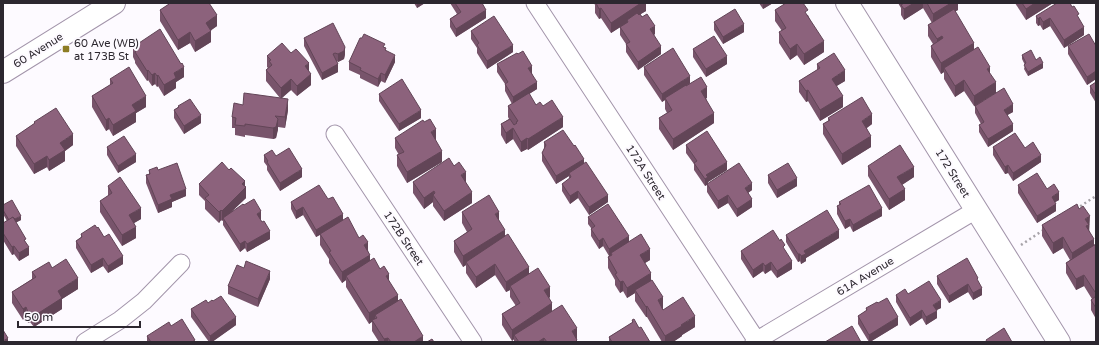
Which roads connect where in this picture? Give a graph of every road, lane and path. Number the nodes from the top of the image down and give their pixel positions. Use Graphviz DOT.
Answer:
graph roads {
  1 [pos="114,3"];
  2 [pos="535,3"];
  3 [pos="847,3"];
  4 [pos="3,72"];
  5 [pos="335,134"];
  6 [pos="1096,196"];
  7 [pos="976,210"];
  8 [pos="1071,212"];
  9 [pos="1046,228"];
  10 [pos="1016,247"];
  11 [pos="181,263"];
  12 [pos="756,341"];
  13 [pos="84,342"];
  14 [pos="473,342"];
  15 [pos="1059,342"];
  1 -- 4 [label="street, 60 Avenue"];
  2 -- 12 [label="street, 172A Street"];
  3 -- 7 [label="street, 172 Street"];
  5 -- 14 [label="street, 172B Street"];
  6 -- 8 [label="path"];
  7 -- 12 [label="street, 61A Avenue"];
  7 -- 15 [label="street, 172 Street"];
  9 -- 10 [label="path"];
  11 -- 13 [label="street"];
}
